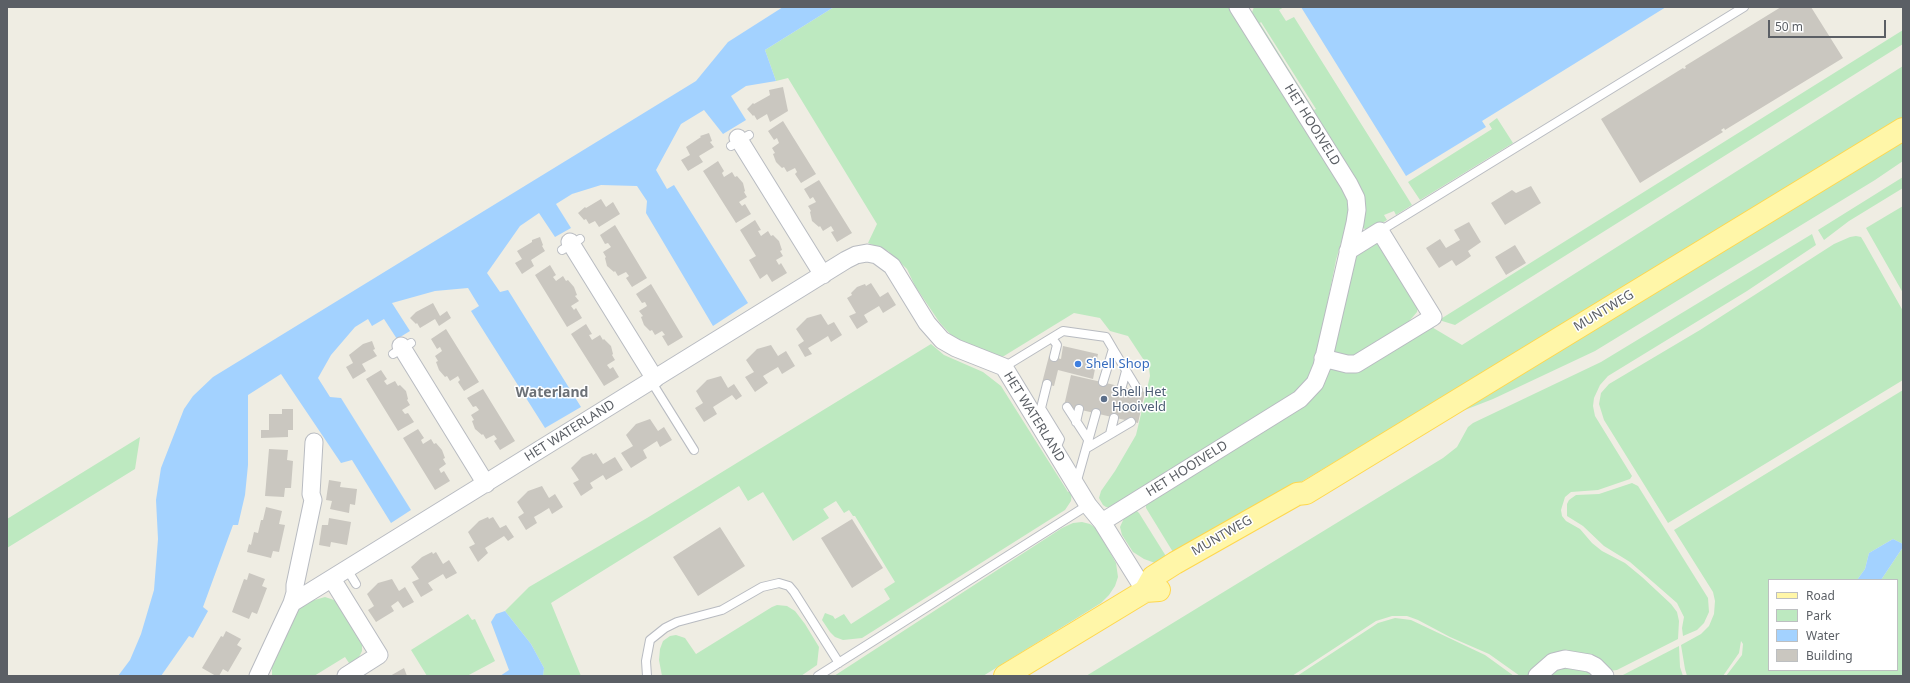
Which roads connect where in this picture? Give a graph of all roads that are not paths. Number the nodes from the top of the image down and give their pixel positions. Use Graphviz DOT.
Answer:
graph roads {
  1 [pos="1238,7"];
  2 [pos="1744,7"];
  3 [pos="1903,129"];
  4 [pos="739,139"];
  5 [pos="1380,231"];
  6 [pos="571,244"];
  7 [pos="1348,251"];
  8 [pos="823,275"];
  9 [pos="1052,338"];
  10 [pos="402,348"];
  11 [pos="1114,349"];
  12 [pos="1054,357"];
  13 [pos="1323,358"];
  14 [pos="1004,367"];
  15 [pos="1126,371"];
  16 [pos="653,380"];
  17 [pos="1103,382"];
  18 [pos="1047,384"];
  19 [pos="1122,386"];
  20 [pos="1138,390"];
  21 [pos="1068,407"];
  22 [pos="1079,409"];
  23 [pos="1096,413"];
  24 [pos="1114,418"];
  25 [pos="1076,422"];
  26 [pos="1132,422"];
  27 [pos="1110,434"];
  28 [pos="314,442"];
  29 [pos="1088,444"];
  30 [pos="694,450"];
  31 [pos="1055,451"];
  32 [pos="486,484"];
  33 [pos="1076,485"];
  34 [pos="1088,505"];
  35 [pos="1102,522"];
  36 [pos="347,569"];
  37 [pos="332,579"];
  38 [pos="356,584"];
  39 [pos="1145,590"];
  40 [pos="292,603"];
  41 [pos="839,663"];
  42 [pos="259,675"];
  43 [pos="346,676"];
  44 [pos="647,676"];
  45 [pos="818,676"];
  46 [pos="1005,676"];
  47 [pos="1537,676"];
  48 [pos="1605,676"];
  1 -- 7 [label="street, HET HOOIVELD"];
  2 -- 5 [label="lane"];
  3 -- 39 [label="main road, MUNTWEG"];
  4 -- 8 [label="street"];
  5 -- 7 [label="street"];
  5 -- 13 [label="street"];
  6 -- 16 [label="street"];
  7 -- 13 [label="street, HET HOOIVELD"];
  8 -- 14 [label="street, HET WATERLAND"];
  8 -- 16 [label="street, HET WATERLAND"];
  9 -- 11 [label="lane"];
  9 -- 12 [label="lane"];
  9 -- 14 [label="lane"];
  10 -- 32 [label="street"];
  11 -- 15 [label="lane"];
  11 -- 17 [label="lane"];
  13 -- 35 [label="street, HET HOOIVELD"];
  14 -- 31 [label="street, HET WATERLAND"];
  15 -- 19 [label="lane"];
  15 -- 20 [label="lane"];
  16 -- 30 [label="lane"];
  16 -- 32 [label="street, HET WATERLAND"];
  18 -- 31 [label="lane"];
  21 -- 25 [label="lane"];
  22 -- 25 [label="lane"];
  23 -- 29 [label="lane"];
  24 -- 27 [label="lane"];
  25 -- 29 [label="lane"];
  26 -- 27 [label="lane"];
  27 -- 29 [label="lane"];
  28 -- 40 [label="street"];
  29 -- 33 [label="lane"];
  31 -- 33 [label="street, HET WATERLAND"];
  32 -- 36 [label="street, HET WATERLAND"];
  33 -- 34 [label="street, HET WATERLAND"];
  34 -- 35 [label="street, HET WATERLAND"];
  34 -- 41 [label="lane"];
  35 -- 39 [label="street"];
  36 -- 37 [label="street, HET WATERLAND"];
  36 -- 38 [label="lane"];
  37 -- 40 [label="street, HET WATERLAND"];
  37 -- 43 [label="street"];
  39 -- 46 [label="main road, MUNTWEG"];
  40 -- 42 [label="street"];
  41 -- 44 [label="lane"];
  41 -- 45 [label="lane"];
  47 -- 48 [label="street"];
}
